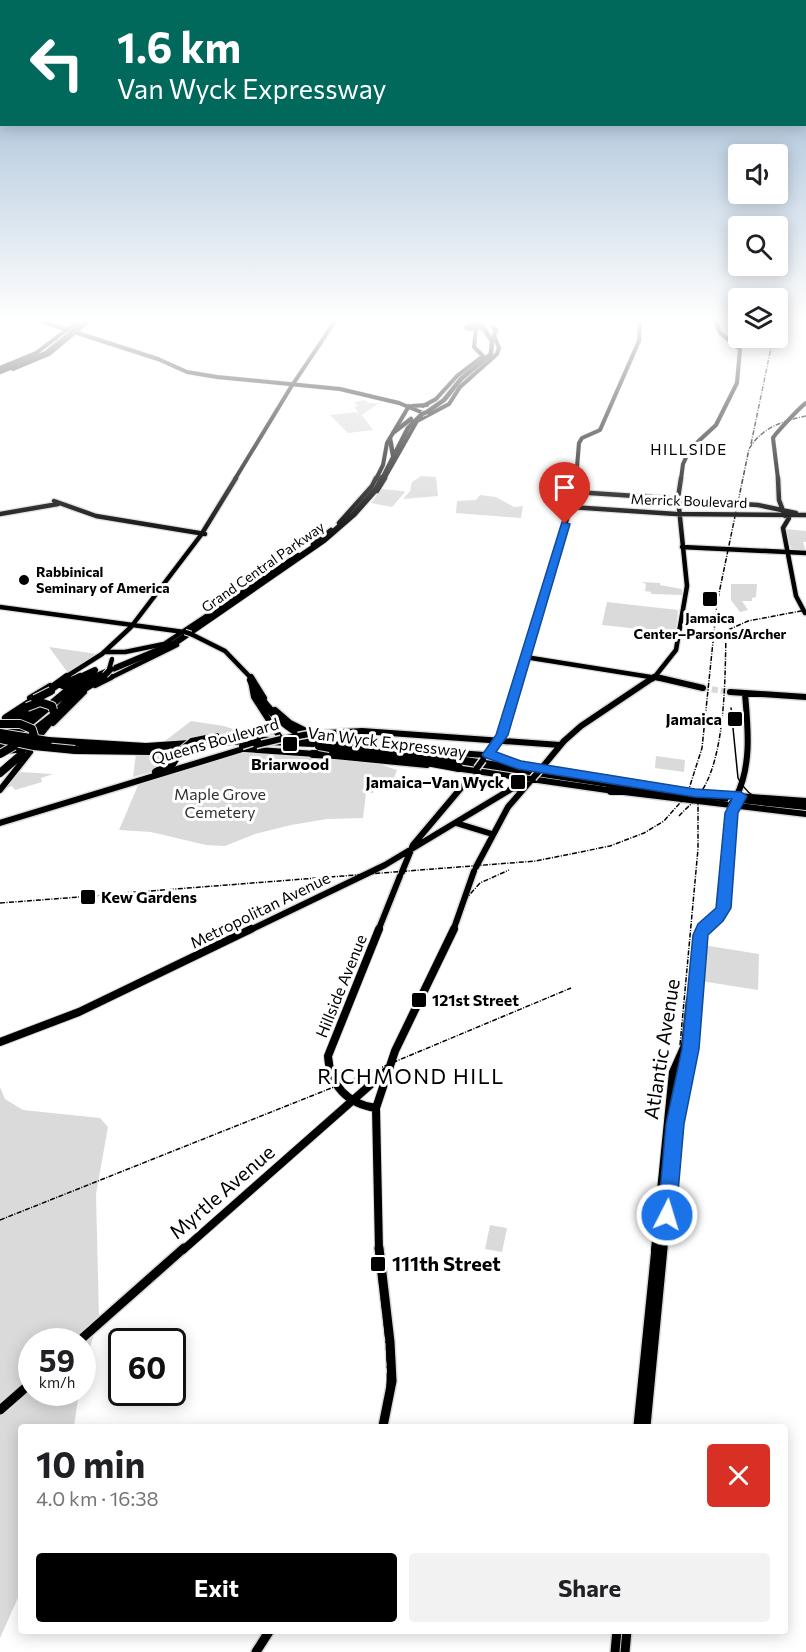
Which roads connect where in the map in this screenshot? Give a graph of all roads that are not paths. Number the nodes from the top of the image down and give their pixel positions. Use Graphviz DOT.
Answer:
graph roads {
  1 [pos="287,397"];
  2 [pos="380,397"];
  3 [pos="438,397"];
  4 [pos="444,397"];
  5 [pos="446,397"];
  6 [pos="447,397"];
  7 [pos="451,397"];
  8 [pos="615,397"];
  9 [pos="729,397"];
  10 [pos="806,402"];
  11 [pos="411,406"];
  12 [pos="441,406"];
  13 [pos="423,412"];
  14 [pos="415,425"];
  15 [pos="394,432"];
  16 [pos="390,439"];
  17 [pos="402,439"];
  18 [pos="393,454"];
  19 [pos="575,492"];
  20 [pos="678,499"];
  21 [pos="779,499"];
  22 [pos="703,501"];
  23 [pos="570,507"];
  24 [pos="771,507"];
  25 [pos="786,513"];
  26 [pos="0,514"];
  27 [pos="679,514"];
  28 [pos="806,514"];
  29 [pos="204,534"];
  30 [pos="682,547"];
  31 [pos="788,552"];
  32 [pos="806,553"];
  33 [pos="268,582"];
  34 [pos="0,608"];
  35 [pos="221,610"];
  36 [pos="806,614"];
  37 [pos="134,625"];
  38 [pos="184,633"];
  39 [pos="111,650"];
  40 [pos="146,655"];
  41 [pos="525,657"];
  42 [pos="112,659"];
  43 [pos="126,661"];
  44 [pos="89,663"];
  45 [pos="107,673"];
  46 [pos="67,676"];
  47 [pos="655,677"];
  48 [pos="252,680"];
  49 [pos="703,688"];
  50 [pos="89,689"];
  51 [pos="730,692"];
  52 [pos="745,694"];
  53 [pos="806,697"];
  54 [pos="68,702"];
  55 [pos="30,703"];
  56 [pos="54,709"];
  57 [pos="6,718"];
  58 [pos="48,721"];
  59 [pos="0,725"];
  60 [pos="300,735"];
  61 [pos="0,736"];
  62 [pos="279,737"];
  63 [pos="500,740"];
  64 [pos="257,743"];
  65 [pos="317,745"];
  66 [pos="560,745"];
  67 [pos="30,747"];
  68 [pos="166,747"];
  69 [pos="244,747"];
  70 [pos="3,750"];
  71 [pos="155,751"];
  72 [pos="354,751"];
  73 [pos="402,753"];
  74 [pos="460,753"];
  75 [pos="313,754"];
  76 [pos="219,755"];
  77 [pos="488,755"];
  78 [pos="380,757"];
  79 [pos="408,759"];
  80 [pos="459,768"];
  81 [pos="474,768"];
  82 [pos="541,769"];
  83 [pos="557,770"];
  84 [pos="0,772"];
  85 [pos="156,772"];
  86 [pos="532,779"];
  87 [pos="0,787"];
  88 [pos="616,787"];
  89 [pos="667,788"];
  90 [pos="523,789"];
  91 [pos="644,792"];
  92 [pos="735,801"];
  93 [pos="806,801"];
  94 [pos="806,808"];
  95 [pos="806,814"];
  96 [pos="0,821"];
  97 [pos="456,823"];
  98 [pos="492,834"];
  99 [pos="423,839"];
  100 [pos="411,850"];
  101 [pos="0,1042"];
  102 [pos="381,1080"];
  103 [pos="352,1102"];
  104 [pos="376,1108"];
  105 [pos="94,1328"];
  106 [pos="18,1394"];
  107 [pos="0,1410"];
  108 [pos="383,1424"];
  109 [pos="638,1424"];
  110 [pos="646,1424"];
  111 [pos="267,1634"];
  112 [pos="617,1634"];
  113 [pos="627,1634"];
  114 [pos="256,1652"];
  115 [pos="615,1652"];
  116 [pos="625,1652"];
  1 -- 29 [label="main road"];
  2 -- 11 [label="main road"];
  3 -- 13 [label="main road, Grand Central Parkway"];
  4 -- 13 [label="highway, Grand Central Parkway"];
  5 -- 13 [label="highway, Grand Central Parkway"];
  6 -- 12 [label="highway"];
  7 -- 12 [label="main road, Grand Central Parkway"];
  8 -- 19 [label="main road"];
  9 -- 20 [label="main road"];
  10 -- 21 [label="main road"];
  11 -- 13 [label="main road"];
  11 -- 13 [label="main road, Grand Central Parkway"];
  11 -- 15 [label="main road, Grand Central Parkway"];
  12 -- 13 [label="main road, Grand Central Parkway"];
  13 -- 14 [label="main road, Grand Central Parkway"];
  13 -- 15 [label="highway"];
  13 -- 17 [label="highway, Grand Central Parkway"];
  13 -- 18 [label="highway, Grand Central Parkway"];
  14 -- 17 [label="highway"];
  14 -- 33 [label="main road, Grand Central Parkway"];
  15 -- 16 [label="main road, Grand Central Parkway"];
  16 -- 18 [label="highway"];
  16 -- 38 [label="main road, Grand Central Parkway"];
  17 -- 35 [label="highway, Grand Central Parkway"];
  18 -- 43 [label="highway, Grand Central Parkway"];
  19 -- 20 [label="main road"];
  19 -- 23 [label="main road"];
  20 -- 22 [label="main road"];
  20 -- 22 [label="main road"];
  20 -- 27 [label="main road"];
  21 -- 24 [label="main road"];
  21 -- 25 [label="main road"];
  22 -- 24 [label="main road"];
  23 -- 27 [label="main road, Merrick Boulevard"];
  23 -- 41 [label="main road"];
  24 -- 25 [label="main road"];
  25 -- 27 [label="main road, Merrick Boulevard"];
  25 -- 28 [label="main road, Merrick Boulevard"];
  25 -- 31 [label="main road"];
  26 -- 29 [label="main road"];
  27 -- 30 [label="main road"];
  29 -- 37 [label="main road"];
  30 -- 31 [label="main road"];
  30 -- 47 [label="main road"];
  31 -- 32 [label="main road"];
  31 -- 36 [label="main road"];
  33 -- 35 [label="highway"];
  33 -- 38 [label="main road, Grand Central Parkway"];
  34 -- 37 [label="main road"];
  35 -- 40 [label="highway, Grand Central Parkway"];
  37 -- 38 [label="main road"];
  37 -- 39 [label="main road"];
  38 -- 39 [label="main road, Grand Central Parkway"];
  38 -- 48 [label="main road"];
  38 -- 50 [label="main road, Grand Central Parkway"];
  39 -- 42 [label="main road"];
  39 -- 44 [label="main road"];
  40 -- 43 [label="highway, Grand Central Parkway"];
  40 -- 50 [label="highway"];
  41 -- 47 [label="main road"];
  41 -- 63 [label="main road"];
  42 -- 44 [label="main road"];
  42 -- 45 [label="main road, bridge"];
  43 -- 55 [label="highway, bridge"];
  43 -- 61 [label="highway, Grand Central Parkway"];
  43 -- 70 [label="highway"];
  44 -- 46 [label="main road"];
  45 -- 50 [label="main road"];
  45 -- 54 [label="main road"];
  45 -- 58 [label="highway"];
  46 -- 57 [label="main road"];
  46 -- 61 [label="highway"];
  47 -- 49 [label="main road"];
  47 -- 66 [label="main road"];
  48 -- 60 [label="main road"];
  48 -- 62 [label="main road"];
  48 -- 72 [label="highway"];
  48 -- 78 [label="highway"];
  50 -- 54 [label="main road"];
  50 -- 67 [label="main road"];
  51 -- 52 [label="main road"];
  52 -- 53 [label="main road"];
  52 -- 92 [label="main road"];
  54 -- 67 [label="main road"];
  55 -- 56 [label="highway, bridge"];
  55 -- 57 [label="highway"];
  55 -- 59 [label="highway"];
  55 -- 61 [label="highway"];
  56 -- 58 [label="highway"];
  56 -- 70 [label="highway"];
  57 -- 59 [label="main road"];
  58 -- 70 [label="highway"];
  59 -- 67 [label="highway, bridge"];
  60 -- 62 [label="main road, Queens Boulevard, bridge"];
  60 -- 63 [label="main road, Queens Boulevard"];
  60 -- 65 [label="highway, Van Wyck Expressway"];
  60 -- 71 [label="highway, Van Wyck Expressway"];
  60 -- 72 [label="highway"];
  60 -- 74 [label="main road, Van Wyck Expressway"];
  61 -- 68 [label="highway, Van Wyck Expressway, bridge"];
  61 -- 71 [label="highway, Van Wyck Expressway, bridge"];
  62 -- 64 [label="main road, Queens Boulevard, bridge"];
  62 -- 69 [label="main road, Queens Boulevard, bridge"];
  63 -- 66 [label="main road, Queens Boulevard"];
  63 -- 77 [label="main road"];
  64 -- 65 [label="highway, Van Wyck Expressway"];
  64 -- 68 [label="highway, Van Wyck Expressway"];
  64 -- 69 [label="main road, Queens Boulevard"];
  64 -- 85 [label="highway, bridge"];
  65 -- 72 [label="highway, Van Wyck Expressway"];
  65 -- 81 [label="highway, Van Wyck Expressway, bridge"];
  66 -- 82 [label="main road"];
  67 -- 84 [label="highway"];
  67 -- 87 [label="main road"];
  67 -- 87 [label="main road"];
  68 -- 70 [label="highway"];
  69 -- 75 [label="main road, Van Wyck Expressway"];
  69 -- 76 [label="main road, Queens Boulevard"];
  70 -- 71 [label="highway"];
  72 -- 73 [label="highway, Van Wyck Expressway"];
  72 -- 75 [label="highway"];
  72 -- 78 [label="highway"];
  73 -- 74 [label="highway"];
  73 -- 88 [label="highway, Van Wyck Expressway"];
  74 -- 77 [label="main road, Van Wyck Expressway"];
  75 -- 80 [label="main road, Van Wyck Expressway"];
  76 -- 85 [label="main road, Queens Boulevard"];
  76 -- 96 [label="main road, Queens Boulevard"];
  77 -- 81 [label="main road, bridge"];
  77 -- 82 [label="main road, Van Wyck Expressway"];
  78 -- 79 [label="highway"];
  79 -- 80 [label="highway"];
  79 -- 81 [label="highway"];
  80 -- 81 [label="main road, Van Wyck Expressway"];
  81 -- 86 [label="main road, Van Wyck Expressway"];
  81 -- 91 [label="highway, Van Wyck Expressway"];
  81 -- 99 [label="main road"];
  82 -- 83 [label="main road, Van Wyck Expressway"];
  82 -- 86 [label="main road, bridge"];
  83 -- 88 [label="highway"];
  83 -- 89 [label="main road"];
  85 -- 96 [label="main road, Queens Boulevard"];
  86 -- 88 [label="main road, Van Wyck Expressway"];
  86 -- 90 [label="main road"];
  88 -- 89 [label="highway"];
  88 -- 91 [label="highway"];
  88 -- 92 [label="main road, Van Wyck Expressway"];
  88 -- 94 [label="highway, Van Wyck Expressway"];
  89 -- 92 [label="main road"];
  90 -- 97 [label="main road, Metropolitan Avenue"];
  90 -- 98 [label="main road"];
  91 -- 94 [label="highway, Van Wyck Expressway"];
  92 -- 93 [label="main road"];
  92 -- 95 [label="main road"];
  92 -- 109 [label="main road, Atlantic Avenue"];
  92 -- 110 [label="main road, Atlantic Avenue"];
  97 -- 98 [label="main road"];
  97 -- 99 [label="main road, Metropolitan Avenue"];
  98 -- 102 [label="main road"];
  99 -- 100 [label="main road, Metropolitan Avenue"];
  100 -- 101 [label="main road, Metropolitan Avenue"];
  100 -- 103 [label="main road, Hillside Avenue"];
  102 -- 103 [label="main road, Myrtle Avenue"];
  102 -- 104 [label="main road"];
  103 -- 104 [label="main road"];
  103 -- 105 [label="main road, Myrtle Avenue"];
  104 -- 108 [label="main road"];
  106 -- 107 [label="main road"];
  111 -- 114 [label="main road"];
  112 -- 115 [label="main road"];
  113 -- 116 [label="main road"];
}
